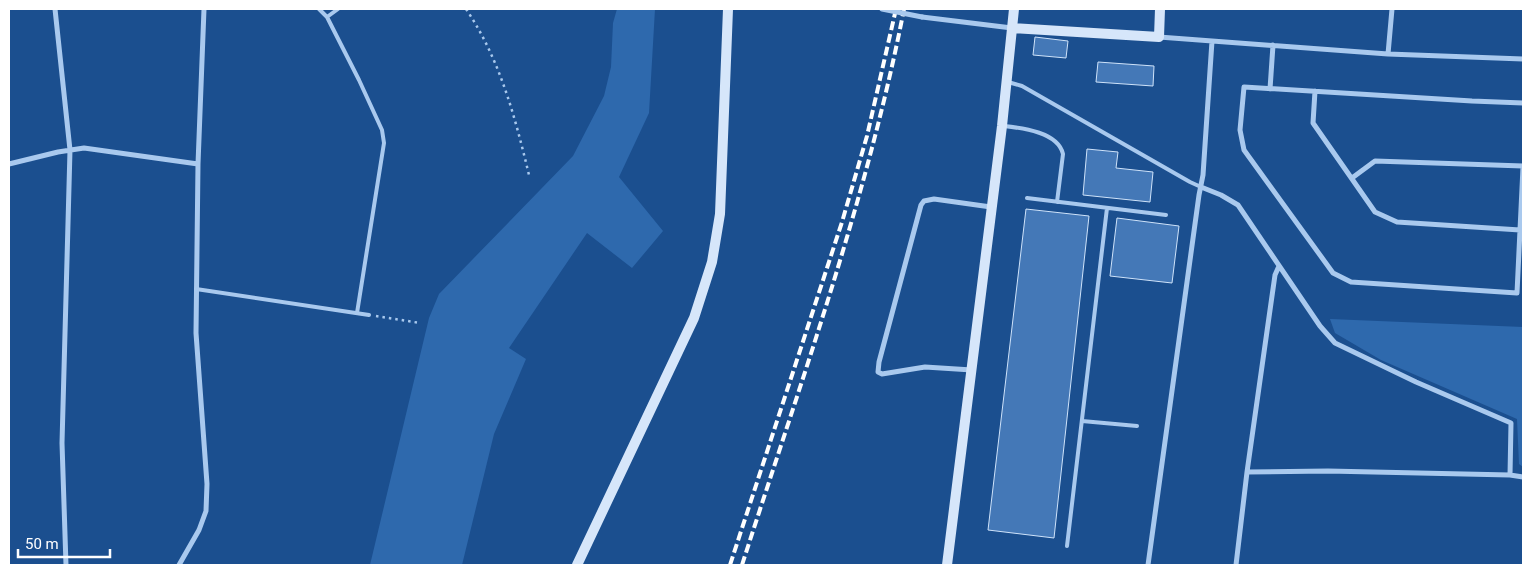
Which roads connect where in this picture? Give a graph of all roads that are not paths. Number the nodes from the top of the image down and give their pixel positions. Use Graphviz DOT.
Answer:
graph roads {
  1 [pos="55,9"];
  2 [pos="204,9"];
  3 [pos="319,9"];
  4 [pos="338,9"];
  5 [pos="728,9"];
  6 [pos="882,9"];
  7 [pos="1014,9"];
  8 [pos="1160,9"];
  9 [pos="1392,9"];
  10 [pos="327,17"];
  11 [pos="1012,28"];
  12 [pos="1158,37"];
  13 [pos="1212,41"];
  14 [pos="1273,45"];
  15 [pos="1388,54"];
  16 [pos="1523,59"];
  17 [pos="1006,81"];
  18 [pos="1270,88"];
  19 [pos="1315,91"];
  20 [pos="1523,103"];
  21 [pos="1002,126"];
  22 [pos="70,150"];
  23 [pos="9,164"];
  24 [pos="198,164"];
  25 [pos="1523,167"];
  26 [pos="1352,178"];
  27 [pos="1201,187"];
  28 [pos="1027,198"];
  29 [pos="1058,202"];
  30 [pos="992,207"];
  31 [pos="1107,208"];
  32 [pos="1166,215"];
  33 [pos="1520,230"];
  34 [pos="1278,266"];
  35 [pos="196,289"];
  36 [pos="357,313"];
  37 [pos="369,315"];
  38 [pos="972,370"];
  39 [pos="1082,421"];
  40 [pos="1136,426"];
  41 [pos="1247,472"];
  42 [pos="1510,475"];
  43 [pos="1523,478"];
  44 [pos="1067,546"];
  45 [pos="66,565"];
  46 [pos="179,565"];
  47 [pos="577,565"];
  48 [pos="947,565"];
  49 [pos="1148,565"];
  50 [pos="1236,565"];
  1 -- 22 [label="street"];
  2 -- 24 [label="street"];
  3 -- 10 [label="lane"];
  4 -- 10 [label="lane"];
  5 -- 47 [label="street"];
  6 -- 11 [label="street, bridge"];
  7 -- 11 [label="street"];
  8 -- 12 [label="street"];
  9 -- 15 [label="street"];
  10 -- 36 [label="lane"];
  11 -- 12 [label="street"];
  11 -- 17 [label="street"];
  12 -- 13 [label="street"];
  13 -- 14 [label="street"];
  13 -- 27 [label="street"];
  14 -- 15 [label="street"];
  14 -- 18 [label="street"];
  15 -- 16 [label="street"];
  17 -- 21 [label="street"];
  17 -- 27 [label="lane"];
  18 -- 19 [label="street"];
  18 -- 33 [label="street"];
  19 -- 20 [label="street"];
  19 -- 26 [label="street"];
  21 -- 29 [label="lane"];
  21 -- 30 [label="street"];
  22 -- 23 [label="street"];
  22 -- 24 [label="street"];
  22 -- 45 [label="street"];
  24 -- 35 [label="street"];
  25 -- 26 [label="street"];
  25 -- 33 [label="street"];
  26 -- 33 [label="street"];
  27 -- 34 [label="street"];
  27 -- 49 [label="street"];
  28 -- 29 [label="lane"];
  29 -- 31 [label="lane"];
  30 -- 38 [label="street"];
  30 -- 38 [label="street"];
  31 -- 32 [label="lane"];
  31 -- 39 [label="lane"];
  34 -- 41 [label="street"];
  34 -- 42 [label="street"];
  35 -- 36 [label="lane"];
  35 -- 46 [label="street"];
  36 -- 37 [label="lane"];
  38 -- 48 [label="street"];
  39 -- 40 [label="lane"];
  39 -- 44 [label="lane"];
  41 -- 42 [label="street"];
  41 -- 50 [label="street"];
  42 -- 43 [label="street"];
}
